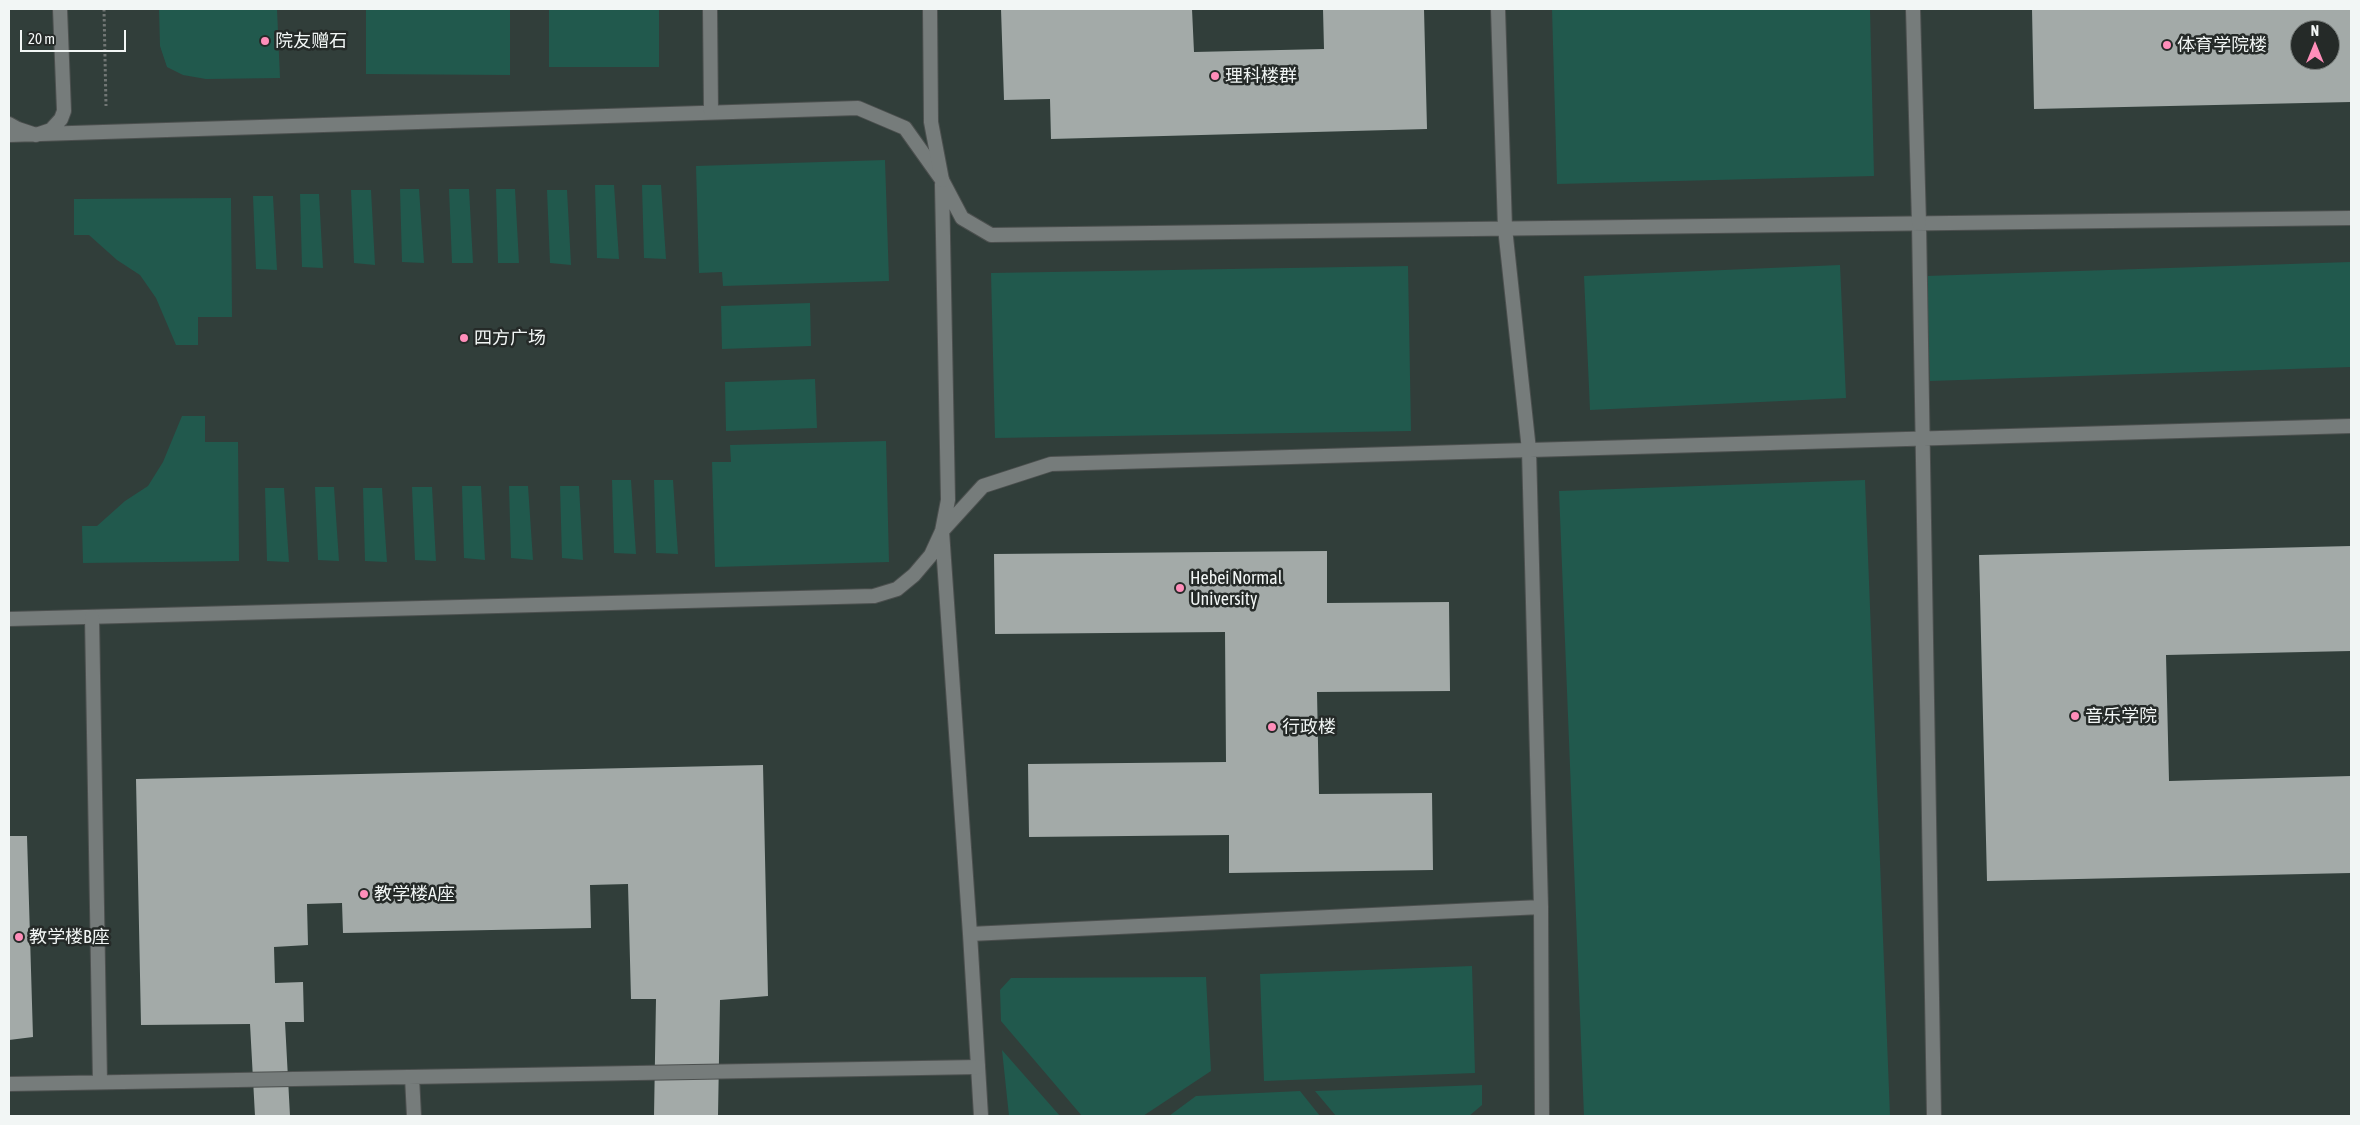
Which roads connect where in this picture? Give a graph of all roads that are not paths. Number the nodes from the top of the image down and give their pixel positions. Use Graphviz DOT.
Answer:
graph roads {
  1 [pos="60,9"];
  2 [pos="710,9"];
  3 [pos="930,9"];
  4 [pos="1498,9"];
  5 [pos="1913,9"];
  6 [pos="711,112"];
  7 [pos="9,124"];
  8 [pos="9,134"];
  9 [pos="36,135"];
  10 [pos="942,180"];
  11 [pos="2351,218"];
  12 [pos="1919,223"];
  13 [pos="1504,228"];
  14 [pos="2351,426"];
  15 [pos="1924,439"];
  16 [pos="1529,450"];
  17 [pos="942,531"];
  18 [pos="92,617"];
  19 [pos="9,619"];
  20 [pos="1541,908"];
  21 [pos="970,934"];
  22 [pos="978,1067"];
  23 [pos="412,1077"];
  24 [pos="100,1082"];
  25 [pos="9,1084"];
  26 [pos="414,1116"];
  27 [pos="981,1116"];
  28 [pos="1542,1116"];
  29 [pos="1934,1116"];
  1 -- 9 [label="street"];
  2 -- 6 [label="street"];
  3 -- 10 [label="street"];
  4 -- 13 [label="street"];
  5 -- 12 [label="street"];
  6 -- 9 [label="street"];
  6 -- 10 [label="street"];
  7 -- 9 [label="street"];
  8 -- 9 [label="street"];
  10 -- 13 [label="street"];
  10 -- 17 [label="street"];
  11 -- 12 [label="street"];
  12 -- 13 [label="street"];
  12 -- 15 [label="street"];
  13 -- 16 [label="street"];
  14 -- 15 [label="street"];
  15 -- 16 [label="street"];
  15 -- 29 [label="street"];
  16 -- 17 [label="street"];
  16 -- 20 [label="street"];
  17 -- 18 [label="street"];
  17 -- 21 [label="street"];
  18 -- 19 [label="street"];
  18 -- 24 [label="street"];
  20 -- 21 [label="street"];
  20 -- 28 [label="street"];
  21 -- 22 [label="street"];
  22 -- 23 [label="street"];
  22 -- 27 [label="street"];
  23 -- 24 [label="street"];
  23 -- 26 [label="street"];
  24 -- 25 [label="street"];
}
